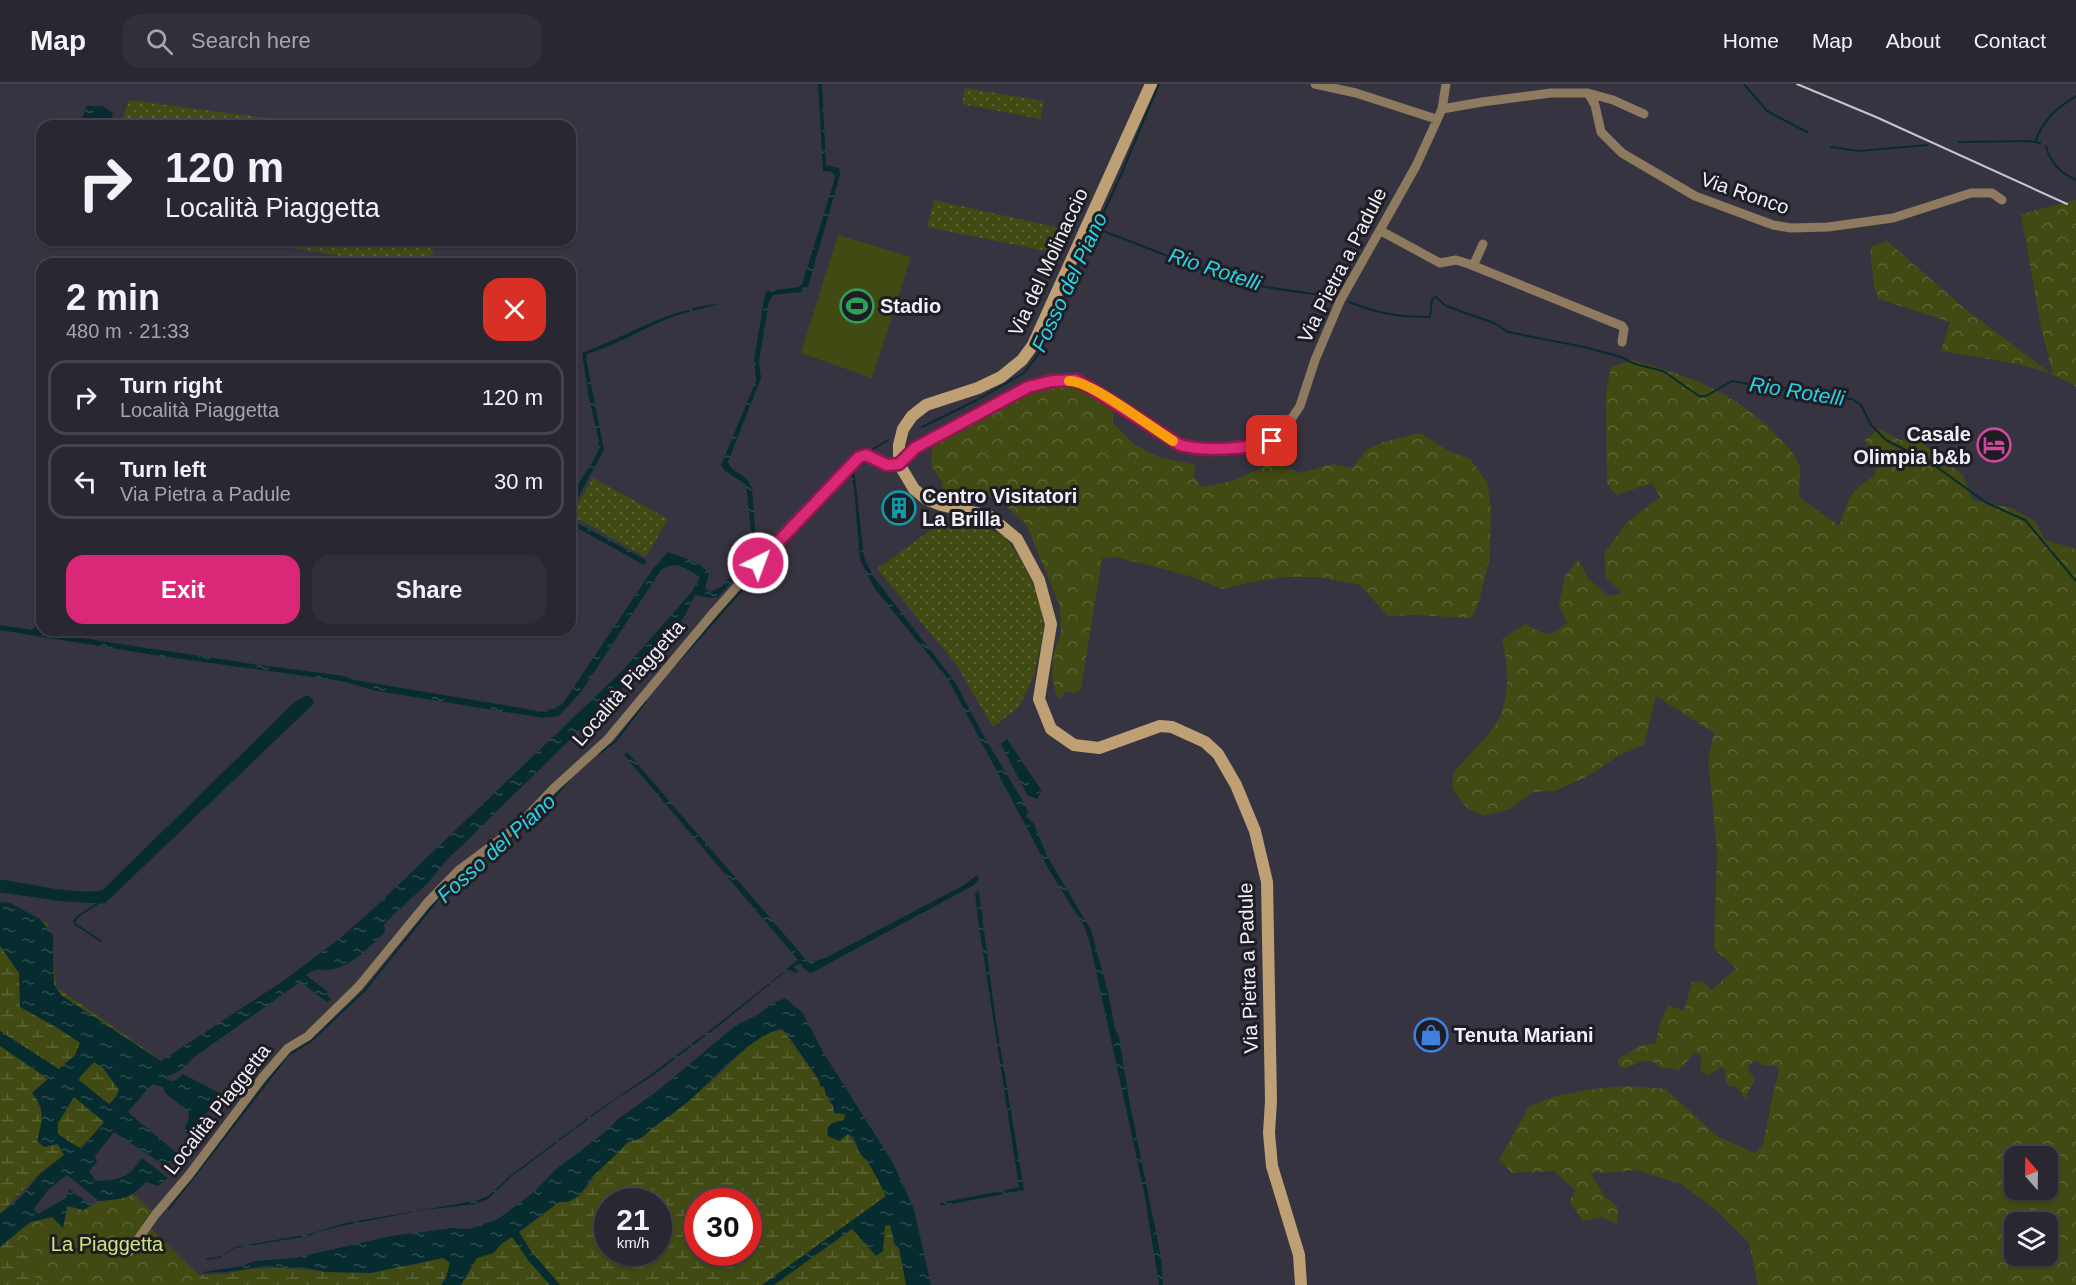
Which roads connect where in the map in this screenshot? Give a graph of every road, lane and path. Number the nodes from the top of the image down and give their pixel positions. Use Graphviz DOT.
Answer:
graph roads {
  1 [pos="1151,84"];
  2 [pos="1315,84"];
  3 [pos="1446,84"];
  4 [pos="1588,93"];
  5 [pos="1442,110"];
  6 [pos="1644,114"];
  7 [pos="1436,119"];
  8 [pos="2002,200"];
  9 [pos="1381,231"];
  10 [pos="1483,244"];
  11 [pos="1473,266"];
  12 [pos="1622,342"];
  13 [pos="899,464"];
  14 [pos="129,1252"];
  15 [pos="1301,1285"];
  1 -- 13 [label="street, Via del Molinaccio"];
  2 -- 7 [label="street"];
  3 -- 5 [label="street, Via Pietra a Padule"];
  4 -- 5 [label="street"];
  4 -- 6 [label="street"];
  4 -- 8 [label="street, Via Ronco"];
  5 -- 7 [label="street, Via Pietra a Padule"];
  7 -- 9 [label="street, Via Pietra a Padule"];
  9 -- 11 [label="street"];
  9 -- 13 [label="street, Via Pietra a Padule"];
  10 -- 11 [label="street"];
  11 -- 12 [label="street"];
  13 -- 14 [label="street, Località Piaggetta"];
  13 -- 15 [label="street, Via Pietra a Padule"];
}
